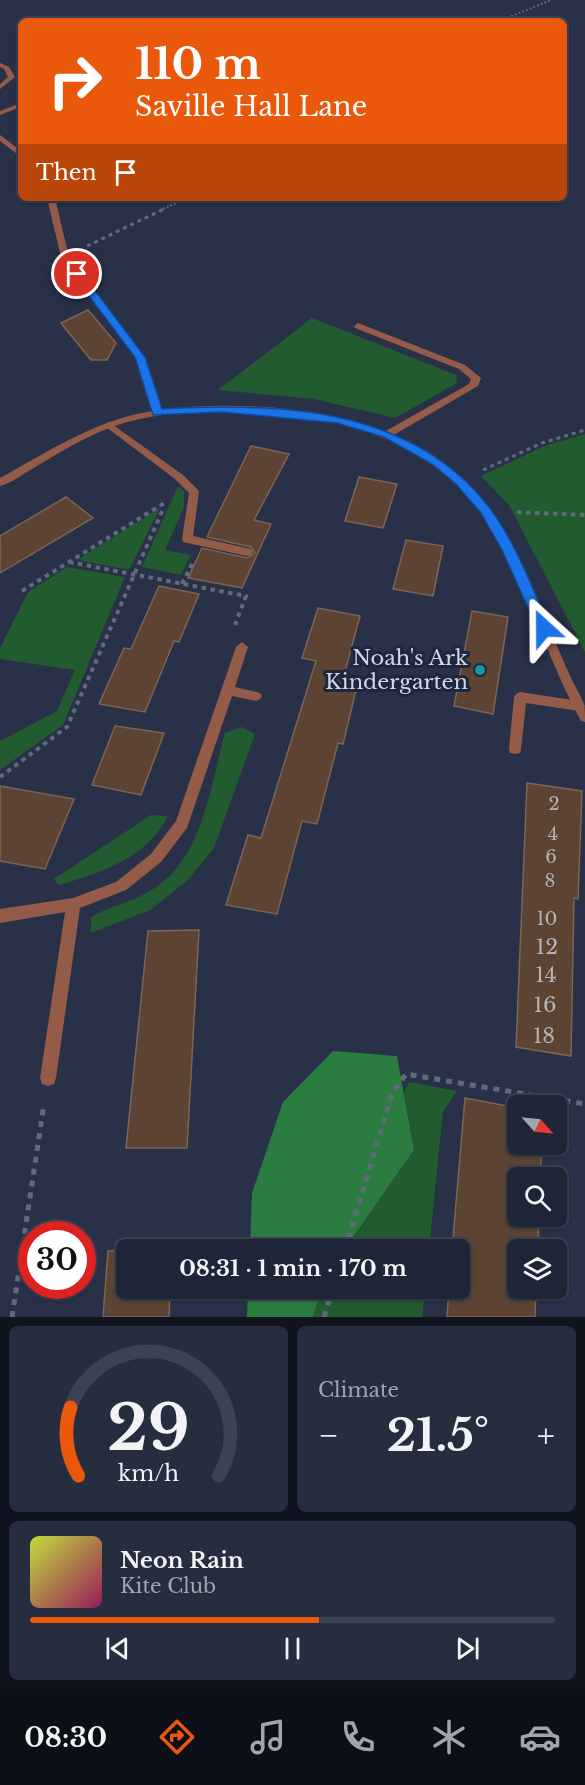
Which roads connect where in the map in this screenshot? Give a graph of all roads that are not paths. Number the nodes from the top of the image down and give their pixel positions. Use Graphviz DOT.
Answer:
graph roads {
  1 [pos="0,65"];
  2 [pos="0,87"];
  3 [pos="18,106"];
  4 [pos="0,113"];
  5 [pos="0,137"];
  6 [pos="18,152"];
  7 [pos="52,201"];
  8 [pos="358,326"];
  9 [pos="157,412"];
  10 [pos="109,425"];
  11 [pos="388,434"];
  12 [pos="0,483"];
  13 [pos="247,552"];
  14 [pos="242,648"];
  15 [pos="227,690"];
  16 [pos="256,696"];
  17 [pos="582,712"];
  18 [pos="515,748"];
  19 [pos="73,904"];
  20 [pos="0,916"];
  21 [pos="48,1078"];
  1 -- 2 [label="street"];
  3 -- 4 [label="street"];
  5 -- 6 [label="street"];
  7 -- 9 [label="street"];
  8 -- 11 [label="street"];
  9 -- 10 [label="street"];
  9 -- 11 [label="street"];
  10 -- 12 [label="street"];
  10 -- 13 [label="street"];
  11 -- 17 [label="street"];
  14 -- 15 [label="street"];
  15 -- 16 [label="street"];
  15 -- 19 [label="street"];
  17 -- 18 [label="street"];
  19 -- 20 [label="street"];
  19 -- 21 [label="street"];
}
